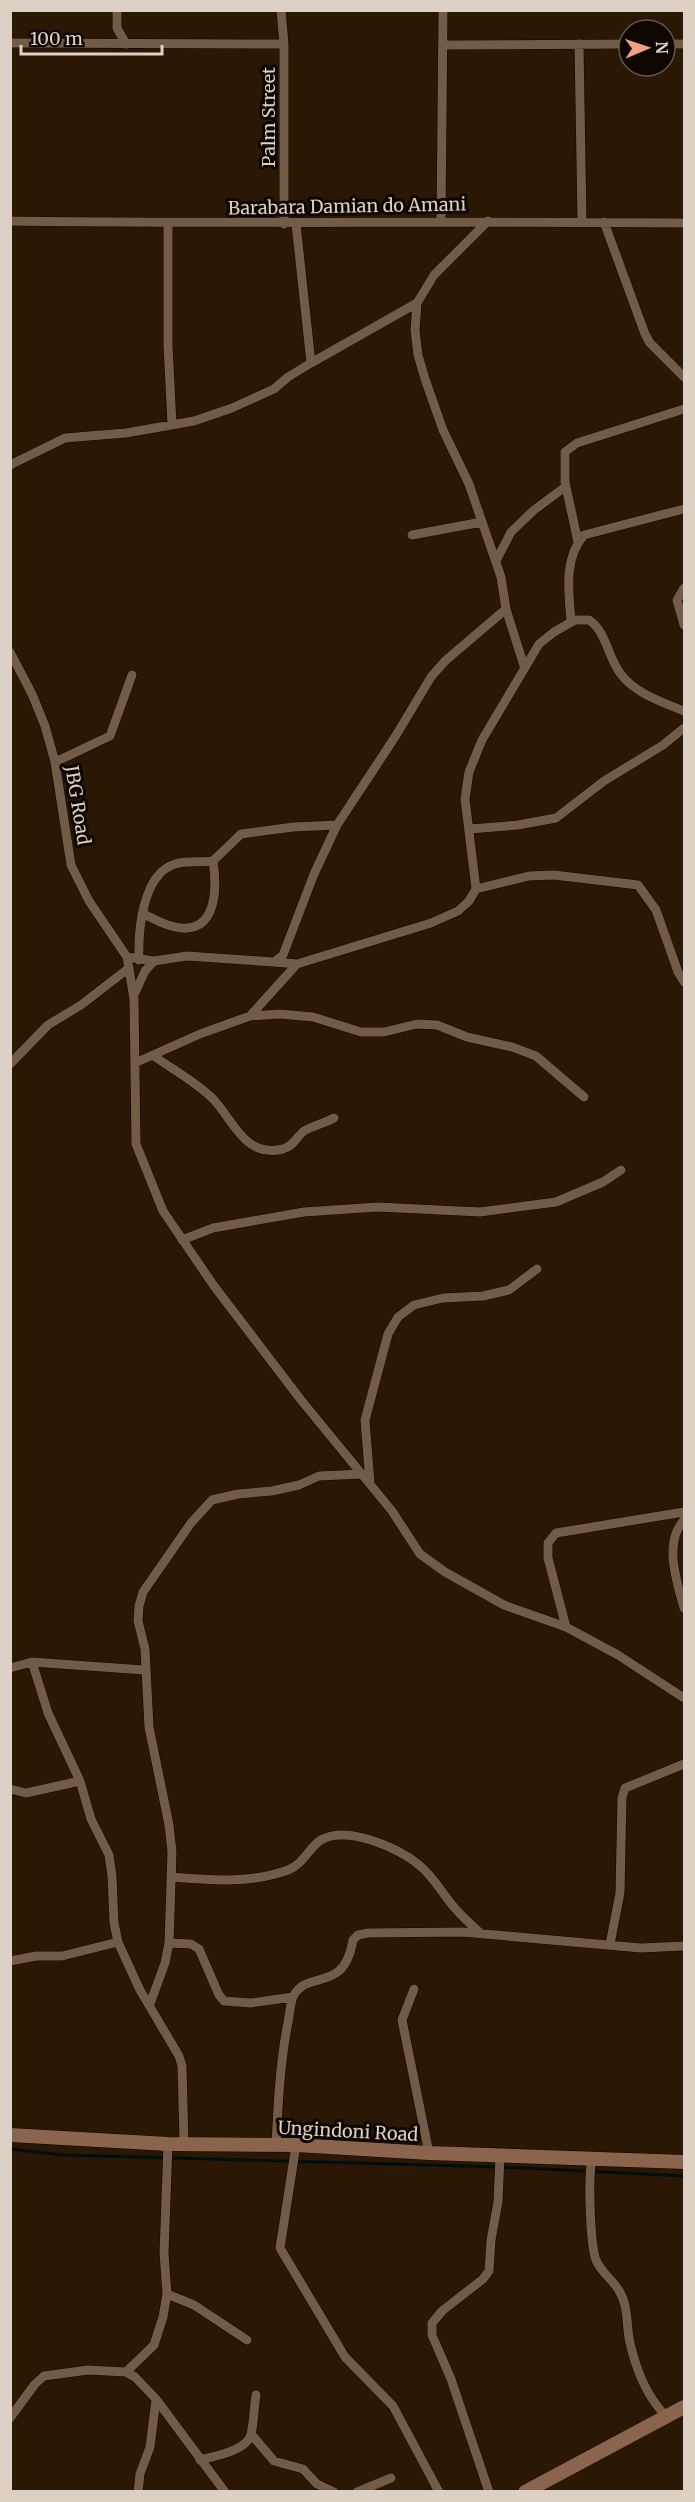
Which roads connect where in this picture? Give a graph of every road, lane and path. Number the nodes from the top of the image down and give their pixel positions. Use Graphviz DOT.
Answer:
graph roads {
  1 [pos="117,10"];
  2 [pos="281,10"];
  3 [pos="443,10"];
  4 [pos="117,28"];
  5 [pos="10,43"];
  6 [pos="105,44"];
  7 [pos="126,44"];
  8 [pos="284,44"];
  9 [pos="579,44"];
  10 [pos="617,44"];
  11 [pos="443,45"];
  12 [pos="10,220"];
  13 [pos="488,220"];
  14 [pos="441,221"];
  15 [pos="582,221"];
  16 [pos="604,222"];
  17 [pos="168,223"];
  18 [pos="684,223"];
  19 [pos="284,224"];
  20 [pos="296,224"];
  21 [pos="417,303"];
  22 [pos="311,363"];
  23 [pos="684,377"];
  24 [pos="684,409"];
  25 [pos="172,424"];
  26 [pos="10,465"];
  27 [pos="566,486"];
  28 [pos="684,509"];
  29 [pos="482,522"];
  30 [pos="412,535"];
  31 [pos="578,542"];
  32 [pos="496,561"];
  33 [pos="684,588"];
  34 [pos="506,609"];
  35 [pos="571,622"];
  36 [pos="684,625"];
  37 [pos="10,652"];
  38 [pos="524,666"];
  39 [pos="132,675"];
  40 [pos="684,711"];
  41 [pos="684,728"];
  42 [pos="55,762"];
  43 [pos="337,825"];
  44 [pos="470,829"];
  45 [pos="213,861"];
  46 [pos="476,889"];
  47 [pos="142,913"];
  48 [pos="127,957"];
  49 [pos="139,960"];
  50 [pos="154,961"];
  51 [pos="274,962"];
  52 [pos="297,964"];
  53 [pos="129,968"];
  54 [pos="684,982"];
  55 [pos="134,999"];
  56 [pos="250,1016"];
  57 [pos="154,1056"];
  58 [pos="135,1063"];
  59 [pos="10,1064"];
  60 [pos="584,1097"];
  61 [pos="334,1118"];
  62 [pos="621,1170"];
  63 [pos="182,1240"];
  64 [pos="537,1269"];
  65 [pos="363,1474"];
  66 [pos="370,1483"];
  67 [pos="684,1512"];
  68 [pos="684,1520"];
  69 [pos="684,1608"];
  70 [pos="566,1628"];
  71 [pos="32,1662"];
  72 [pos="10,1668"];
  73 [pos="144,1671"];
  74 [pos="684,1698"];
  75 [pos="684,1764"];
  76 [pos="80,1781"];
  77 [pos="10,1789"];
  78 [pos="171,1877"];
  79 [pos="480,1933"];
  80 [pos="118,1942"];
  81 [pos="169,1942"];
  82 [pos="610,1944"];
  83 [pos="684,1946"];
  84 [pos="10,1961"];
  85 [pos="414,1989"];
  86 [pos="293,1997"];
  87 [pos="150,2004"];
  88 [pos="10,2135"];
  89 [pos="184,2143"];
  90 [pos="168,2144"];
  91 [pos="276,2145"];
  92 [pos="296,2145"];
  93 [pos="429,2153"];
  94 [pos="500,2156"];
  95 [pos="591,2159"];
  96 [pos="684,2162"];
  97 [pos="167,2294"];
  98 [pos="247,2340"];
  99 [pos="126,2372"];
  100 [pos="256,2395"];
  101 [pos="156,2399"];
  102 [pos="684,2408"];
  103 [pos="666,2416"];
  104 [pos="10,2418"];
  105 [pos="251,2434"];
  106 [pos="200,2460"];
  107 [pos="391,2478"];
  108 [pos="138,2488"];
  109 [pos="128,2492"];
  110 [pos="225,2492"];
  111 [pos="334,2492"];
  112 [pos="357,2492"];
  113 [pos="439,2492"];
  114 [pos="489,2492"];
  115 [pos="525,2492"];
  1 -- 4 [label="street"];
  2 -- 8 [label="street, Palm Street"];
  3 -- 11 [label="street"];
  4 -- 6 [label="street"];
  4 -- 7 [label="street"];
  5 -- 6 [label="street"];
  6 -- 7 [label="street"];
  7 -- 8 [label="street"];
  8 -- 19 [label="street, Palm Street"];
  9 -- 10 [label="street"];
  9 -- 11 [label="street"];
  9 -- 15 [label="street"];
  11 -- 14 [label="street"];
  12 -- 17 [label="street, Barabara Damian do Amani"];
  13 -- 14 [label="street, Barabara Damian do Amani"];
  13 -- 15 [label="street, Barabara Damian do Amani"];
  13 -- 21 [label="street"];
  14 -- 20 [label="street, Barabara Damian do Amani"];
  15 -- 16 [label="street, Barabara Damian do Amani"];
  16 -- 18 [label="street, Barabara Damian do Amani"];
  16 -- 23 [label="street"];
  17 -- 19 [label="street, Barabara Damian do Amani"];
  17 -- 25 [label="street"];
  19 -- 20 [label="street, Barabara Damian do Amani"];
  20 -- 22 [label="street"];
  21 -- 22 [label="street"];
  21 -- 29 [label="street"];
  22 -- 25 [label="street"];
  24 -- 27 [label="street"];
  25 -- 26 [label="street"];
  27 -- 31 [label="street"];
  27 -- 32 [label="street"];
  28 -- 31 [label="street"];
  29 -- 30 [label="street"];
  29 -- 32 [label="street"];
  31 -- 35 [label="street"];
  32 -- 34 [label="street"];
  33 -- 36 [label="street"];
  34 -- 38 [label="street"];
  34 -- 43 [label="street"];
  35 -- 38 [label="street"];
  35 -- 40 [label="street"];
  37 -- 42 [label="street, JBG Road"];
  38 -- 44 [label="street"];
  39 -- 42 [label="street"];
  41 -- 44 [label="street"];
  42 -- 48 [label="street, JBG Road"];
  43 -- 45 [label="street"];
  43 -- 51 [label="street"];
  44 -- 46 [label="street"];
  45 -- 47 [label="street"];
  45 -- 47 [label="street"];
  46 -- 52 [label="street"];
  46 -- 54 [label="street"];
  47 -- 49 [label="street"];
  48 -- 49 [label="street"];
  48 -- 53 [label="street"];
  49 -- 50 [label="street"];
  50 -- 51 [label="street"];
  50 -- 55 [label="street"];
  51 -- 52 [label="street"];
  52 -- 56 [label="street"];
  53 -- 55 [label="street"];
  53 -- 59 [label="street"];
  55 -- 58 [label="street"];
  56 -- 57 [label="street"];
  56 -- 60 [label="street"];
  57 -- 58 [label="street"];
  57 -- 61 [label="street"];
  58 -- 63 [label="street"];
  62 -- 63 [label="street"];
  63 -- 65 [label="street"];
  64 -- 66 [label="street"];
  65 -- 66 [label="street"];
  65 -- 73 [label="street"];
  66 -- 70 [label="street"];
  67 -- 70 [label="street"];
  68 -- 69 [label="street"];
  70 -- 74 [label="street"];
  71 -- 72 [label="street"];
  71 -- 73 [label="street"];
  71 -- 76 [label="street"];
  73 -- 78 [label="street"];
  75 -- 82 [label="street"];
  76 -- 77 [label="street"];
  76 -- 80 [label="street"];
  78 -- 79 [label="street"];
  78 -- 81 [label="street"];
  79 -- 82 [label="street"];
  79 -- 86 [label="street"];
  80 -- 84 [label="street"];
  80 -- 87 [label="street"];
  81 -- 86 [label="street"];
  81 -- 87 [label="street"];
  82 -- 83 [label="street"];
  85 -- 93 [label="street"];
  86 -- 91 [label="street"];
  87 -- 89 [label="street"];
  88 -- 90 [label="main road, Ungindoni Road"];
  89 -- 90 [label="main road, Ungindoni Road"];
  89 -- 91 [label="main road, Ungindoni Road"];
  90 -- 97 [label="street"];
  91 -- 92 [label="main road, Ungindoni Road"];
  92 -- 93 [label="main road, Ungindoni Road"];
  92 -- 113 [label="street"];
  93 -- 94 [label="main road, Ungindoni Road"];
  94 -- 95 [label="main road, Ungindoni Road"];
  94 -- 114 [label="street"];
  95 -- 96 [label="main road, Ungindoni Road"];
  95 -- 103 [label="street"];
  97 -- 98 [label="street"];
  97 -- 99 [label="street"];
  99 -- 101 [label="street"];
  99 -- 104 [label="street"];
  100 -- 105 [label="street"];
  101 -- 106 [label="street"];
  101 -- 108 [label="street"];
  102 -- 103 [label="main road"];
  103 -- 115 [label="main road"];
  105 -- 106 [label="street"];
  105 -- 111 [label="street"];
  106 -- 110 [label="street"];
  107 -- 112 [label="street"];
  108 -- 109 [label="street"];
}
